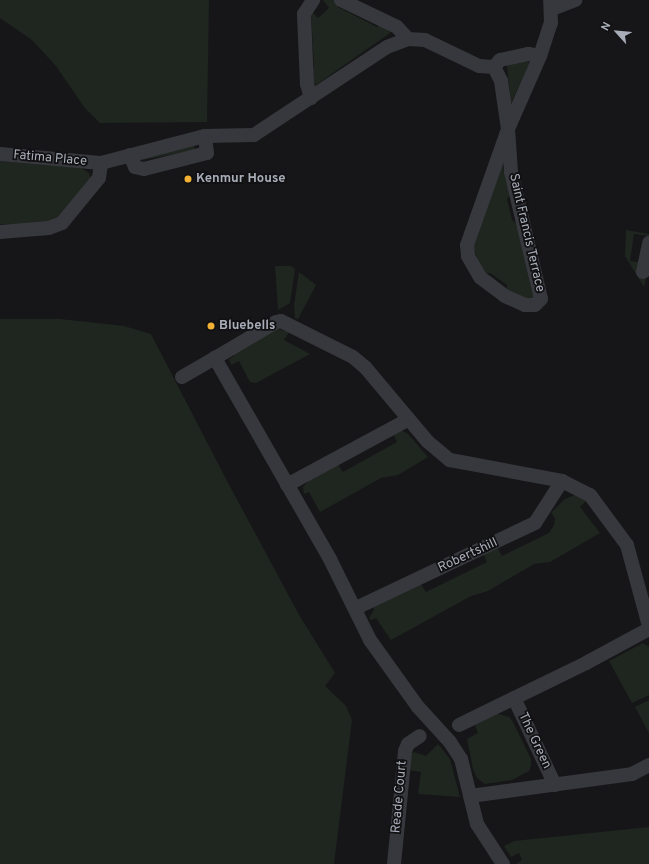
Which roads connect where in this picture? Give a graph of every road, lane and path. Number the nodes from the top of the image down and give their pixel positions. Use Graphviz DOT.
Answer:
graph roads {
  1 [pos="313,0"];
  2 [pos="341,0"];
  3 [pos="575,0"];
  4 [pos="551,4"];
  5 [pos="408,39"];
  6 [pos="540,56"];
  7 [pos="494,67"];
  8 [pos="311,98"];
  9 [pos="508,129"];
  10 [pos="205,136"];
  11 [pos="0,154"];
  12 [pos="130,155"];
  13 [pos="101,163"];
  14 [pos="0,232"];
  15 [pos="648,247"];
  16 [pos="643,272"];
  17 [pos="216,358"];
  18 [pos="182,377"];
  19 [pos="407,420"];
  20 [pos="562,481"];
  21 [pos="287,485"];
  22 [pos="356,608"];
  23 [pos="649,628"];
  24 [pos="514,698"];
  25 [pos="459,725"];
  26 [pos="420,736"];
  27 [pos="649,765"];
  28 [pos="555,784"];
  29 [pos="470,796"];
  30 [pos="394,864"];
  31 [pos="503,864"];
  1 -- 8 [label="street"];
  2 -- 5 [label="street"];
  3 -- 4 [label="street, Saint Francis Terrace"];
  4 -- 6 [label="street, Saint Francis Terrace"];
  5 -- 7 [label="street"];
  5 -- 8 [label="street, Fatima Place"];
  6 -- 7 [label="street"];
  6 -- 9 [label="street, Saint Francis Terrace"];
  7 -- 9 [label="street"];
  8 -- 10 [label="street, Fatima Place"];
  9 -- 9 [label="street, Saint Francis Terrace"];
  10 -- 12 [label="street, Fatima Place"];
  10 -- 12 [label="street"];
  11 -- 13 [label="street, Fatima Place"];
  12 -- 13 [label="street, Fatima Place"];
  13 -- 14 [label="street, Fatima Place"];
  15 -- 16 [label="street"];
  17 -- 18 [label="street"];
  17 -- 19 [label="street"];
  17 -- 21 [label="street"];
  19 -- 20 [label="street"];
  19 -- 21 [label="street"];
  20 -- 22 [label="street, Robertshill"];
  20 -- 23 [label="street"];
  21 -- 22 [label="street"];
  22 -- 29 [label="street"];
  23 -- 24 [label="street"];
  24 -- 25 [label="street"];
  24 -- 28 [label="street, The Green"];
  26 -- 30 [label="street, Reade Court"];
  27 -- 28 [label="street"];
  28 -- 29 [label="street"];
  29 -- 31 [label="street"];
}
